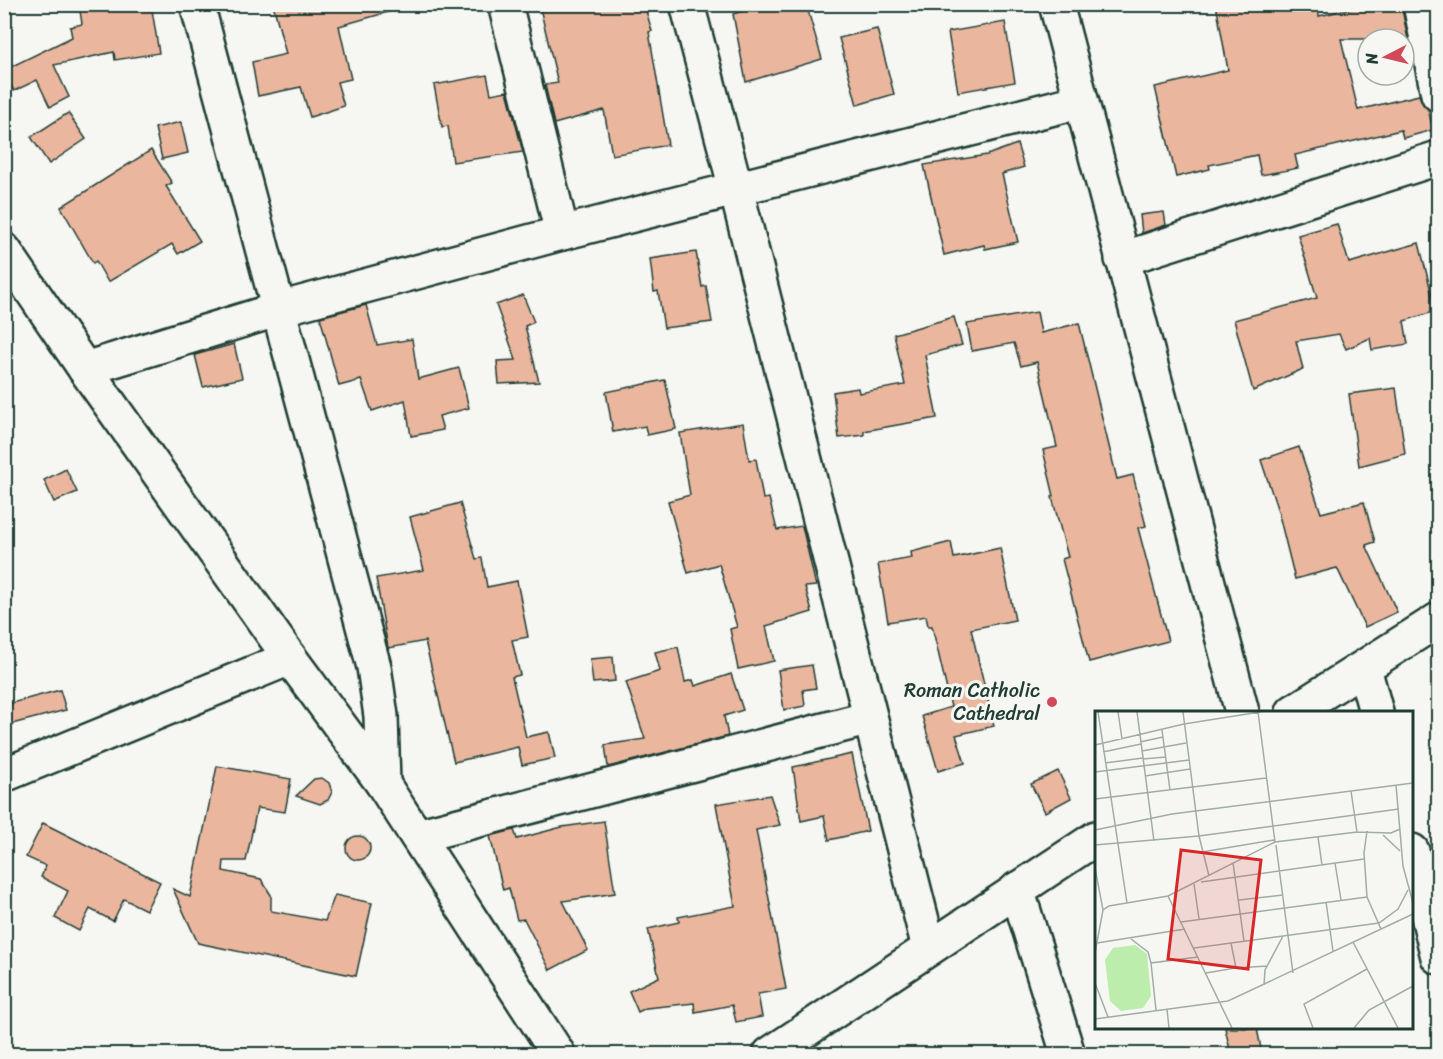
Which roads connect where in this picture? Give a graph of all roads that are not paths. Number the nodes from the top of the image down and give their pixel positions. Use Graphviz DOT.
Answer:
graph roads {
  1 [pos="197,4"];
  2 [pos="505,4"];
  3 [pos="687,4"];
  4 [pos="1056,4"];
  5 [pos="1420,4"];
  6 [pos="1438,94"];
  7 [pos="1081,101"];
  8 [pos="1438,158"];
  9 [pos="736,189"];
  10 [pos="562,233"];
  11 [pos="4,250"];
  12 [pos="1122,259"];
  13 [pos="279,309"];
  14 [pos="85,369"];
  15 [pos="1438,620"];
  16 [pos="290,658"];
  17 [pos="1364,668"];
  18 [pos="1242,711"];
  19 [pos="1295,711"];
  20 [pos="1376,711"];
  21 [pos="870,718"];
  22 [pos="4,775"];
  23 [pos="383,784"];
  24 [pos="417,836"];
  25 [pos="1095,839"];
  26 [pos="1413,855"];
  27 [pos="1017,890"];
  28 [pos="929,948"];
  29 [pos="1438,957"];
  30 [pos="558,1054"];
  31 [pos="770,1054"];
  32 [pos="1068,1054"];
  1 -- 13 [label="street"];
  2 -- 10 [label="street"];
  3 -- 9 [label="street"];
  4 -- 7 [label="street"];
  5 -- 6 [label="street"];
  7 -- 9 [label="street"];
  7 -- 12 [label="street"];
  8 -- 12 [label="street"];
  9 -- 10 [label="street"];
  9 -- 21 [label="street"];
  10 -- 13 [label="street"];
  11 -- 14 [label="street"];
  12 -- 18 [label="street"];
  13 -- 14 [label="street"];
  13 -- 23 [label="street"];
  14 -- 16 [label="street"];
  15 -- 17 [label="street"];
  16 -- 22 [label="street"];
  16 -- 23 [label="street"];
  17 -- 19 [label="street"];
  17 -- 20 [label="street"];
  21 -- 24 [label="street"];
  21 -- 28 [label="street"];
  23 -- 24 [label="street"];
  24 -- 30 [label="street"];
  25 -- 27 [label="street"];
  26 -- 29 [label="street"];
  27 -- 28 [label="street"];
  27 -- 32 [label="street"];
  28 -- 31 [label="street"];
}
